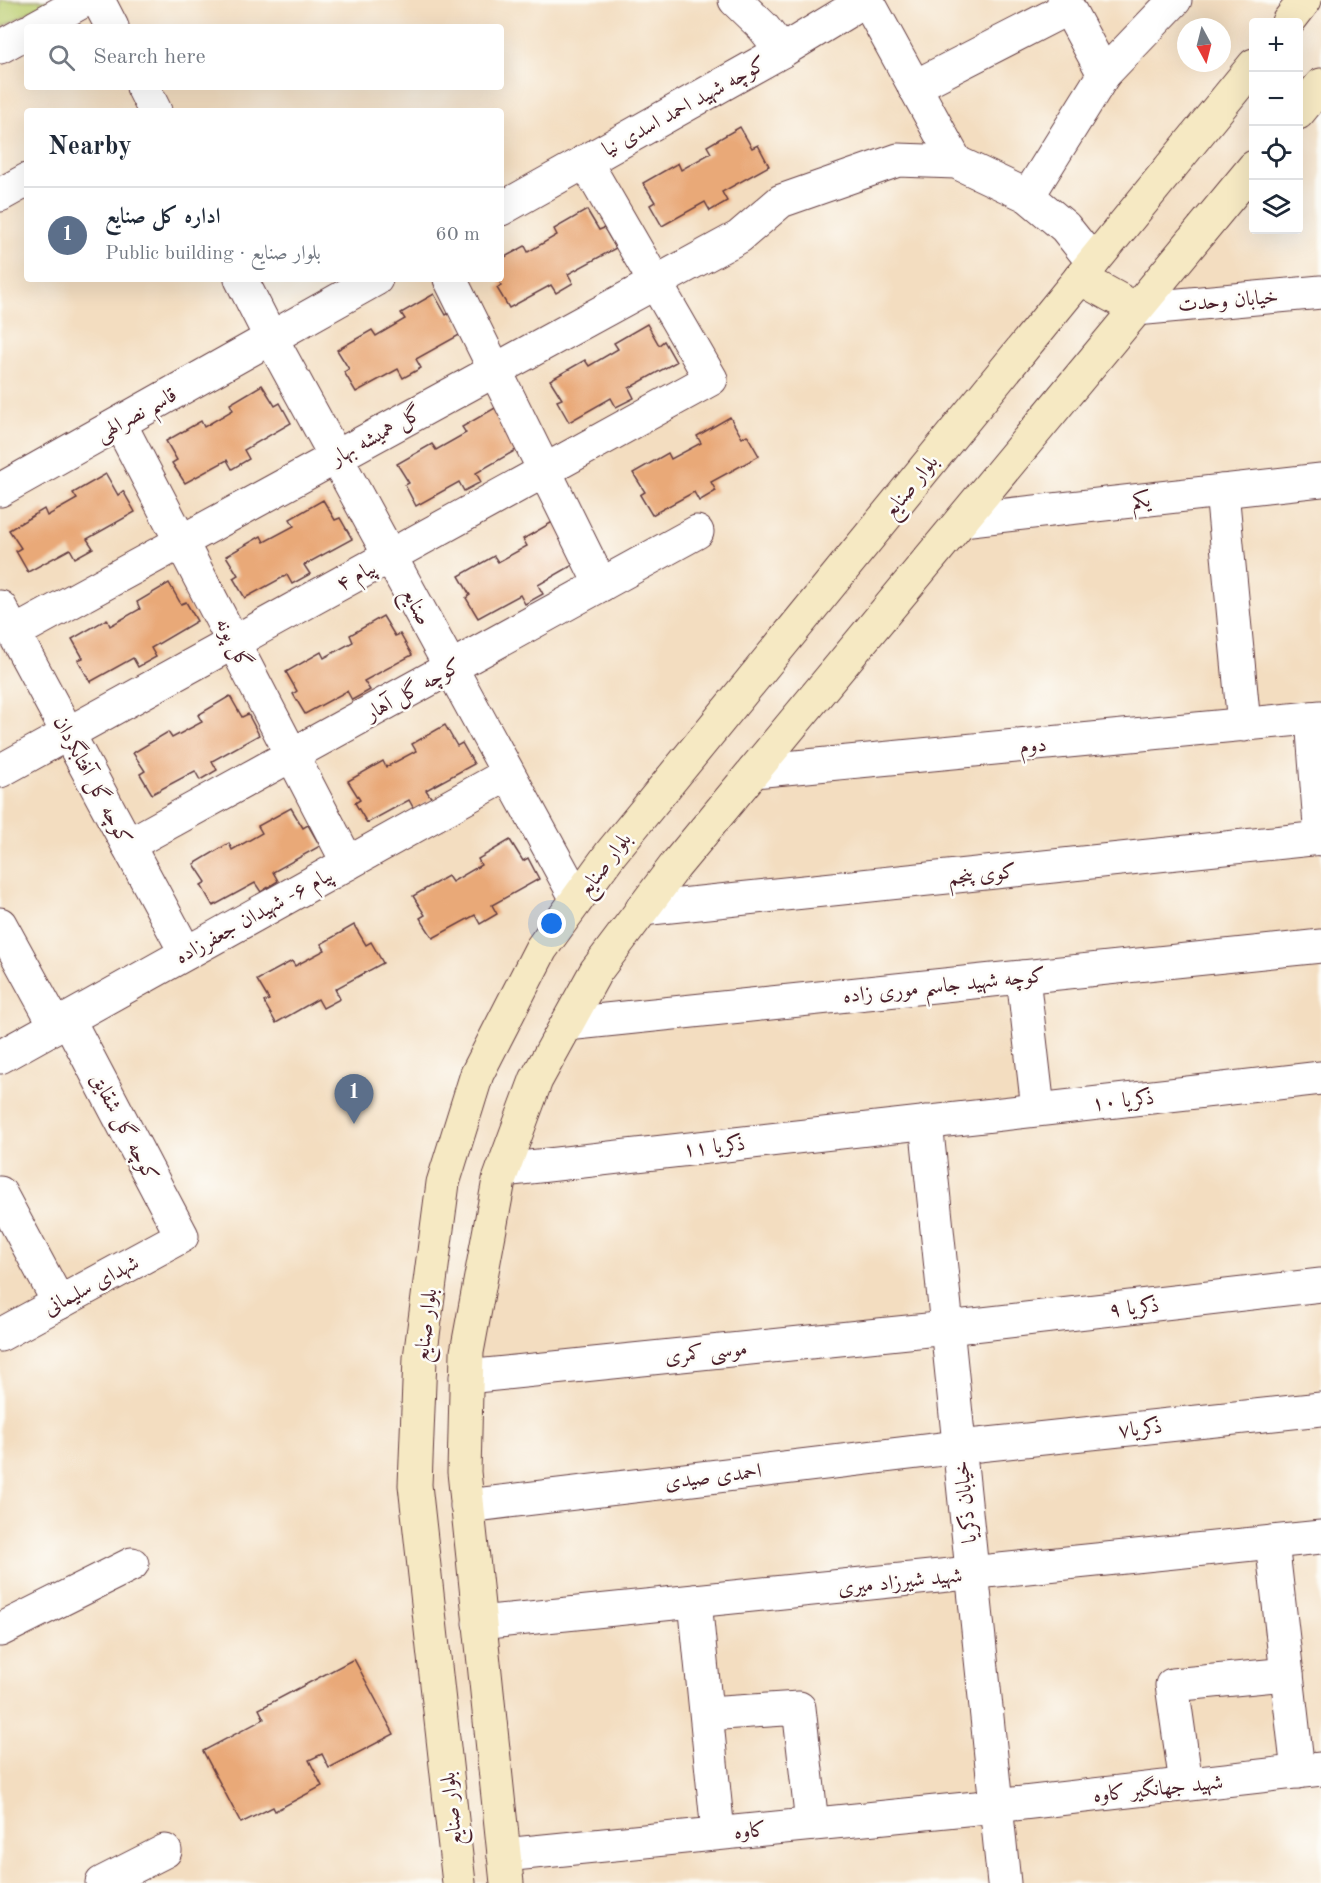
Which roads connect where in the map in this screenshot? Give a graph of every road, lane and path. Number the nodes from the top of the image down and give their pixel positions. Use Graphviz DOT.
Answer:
graph roads {
  1 [pos="85,0"];
  2 [pos="98,0"];
  3 [pos="735,0"];
  4 [pos="867,0"];
  5 [pos="1175,0"];
  6 [pos="1305,0"];
  7 [pos="1066,4"];
  8 [pos="1291,18"];
  9 [pos="41,24"];
  10 [pos="110,24"];
  11 [pos="24,34"];
  12 [pos="0,47"];
  13 [pos="782,51"];
  14 [pos="1249,71"];
  15 [pos="1104,74"];
  16 [pos="1321,85"];
  17 [pos="914,87"];
  18 [pos="1303,107"];
  19 [pos="585,161"];
  20 [pos="956,162"];
  21 [pos="1249,173"];
  22 [pos="24,182"];
  23 [pos="0,195"];
  24 [pos="1028,196"];
  25 [pos="504,207"];
  26 [pos="1087,270"];
  27 [pos="243,282"];
  28 [pos="371,282"];
  29 [pos="451,282"];
  30 [pos="655,283"];
  31 [pos="1321,292"];
  32 [pos="1136,309"];
  33 [pos="271,338"];
  34 [pos="495,371"];
  35 [pos="120,424"];
  36 [pos="336,457"];
  37 [pos="544,471"];
  38 [pos="1321,480"];
  39 [pos="0,490"];
  40 [pos="1222,491"];
  41 [pos="962,519"];
  42 [pos="697,532"];
  43 [pos="182,542"];
  44 [pos="390,556"];
  45 [pos="601,585"];
  46 [pos="7,620"];
  47 [pos="234,643"];
  48 [pos="450,668"];
  49 [pos="1317,718"];
  50 [pos="1244,725"];
  51 [pos="68,734"];
  52 [pos="292,755"];
  53 [pos="0,771"];
  54 [pos="754,771"];
  55 [pos="508,774"];
  56 [pos="1321,838"];
  57 [pos="128,845"];
  58 [pos="348,863"];
  59 [pos="577,899"];
  60 [pos="642,909"];
  61 [pos="0,924"];
  62 [pos="1321,946"];
  63 [pos="186,953"];
  64 [pos="1023,977"];
  65 [pos="62,1022"];
  66 [pos="567,1024"];
  67 [pos="0,1057"];
  68 [pos="1321,1078"];
  69 [pos="1038,1109"];
  70 [pos="926,1122"];
  71 [pos="503,1170"];
  72 [pos="0,1193"];
  73 [pos="182,1236"];
  74 [pos="1321,1286"];
  75 [pos="59,1303"];
  76 [pos="425,1323"];
  77 [pos="471,1328"];
  78 [pos="947,1328"];
  79 [pos="0,1335"];
  80 [pos="466,1377"];
  81 [pos="1321,1409"];
  82 [pos="959,1447"];
  83 [pos="467,1506"];
  84 [pos="1321,1537"];
  85 [pos="1272,1542"];
  86 [pos="132,1564"];
  87 [pos="972,1573"];
  88 [pos="694,1601"];
  89 [pos="479,1623"];
  90 [pos="0,1630"];
  91 [pos="1287,1674"];
  92 [pos="707,1714"];
  93 [pos="1309,1771"];
  94 [pos="1186,1784"];
  95 [pos="996,1806"];
  96 [pos="812,1824"];
  97 [pos="718,1833"];
  98 [pos="165,1851"];
  99 [pos="506,1869"];
  100 [pos="102,1883"];
  101 [pos="459,1883"];
  102 [pos="1004,1883"];
  1 -- 9 [label="street"];
  2 -- 10 [label="street"];
  3 -- 13 [label="street"];
  4 -- 13 [label="street, کوچه شهید احمد اسدی نیا"];
  4 -- 17 [label="street"];
  5 -- 15 [label="street"];
  6 -- 8 [label="street"];
  7 -- 15 [label="street"];
  7 -- 17 [label="street"];
  11 -- 12 [label="street"];
  13 -- 19 [label="street, کوچه شهید احمد اسدی نیا"];
  14 -- 26 [label="street, بلوار صنایع"];
  15 -- 24 [label="street"];
  16 -- 18 [label="street"];
  17 -- 20 [label="street"];
  19 -- 25 [label="street, کوچه شهید احمد اسدی نیا"];
  19 -- 30 [label="street"];
  20 -- 24 [label="street"];
  20 -- 30 [label="street, گل همیشه بهار"];
  21 -- 32 [label="street"];
  22 -- 23 [label="street"];
  24 -- 26 [label="street"];
  26 -- 32 [label="street"];
  26 -- 59 [label="street, بلوار صنایع"];
  27 -- 33 [label="street, صنایع"];
  28 -- 33 [label="street"];
  29 -- 34 [label="street"];
  30 -- 34 [label="street, گل همیشه بهار"];
  30 -- 37 [label="street, پیام ۴"];
  31 -- 32 [label="street, خیابان وحدت"];
  32 -- 41 [label="street"];
  33 -- 35 [label="street, قاسم نصرالهی"];
  33 -- 36 [label="street, صنایع"];
  34 -- 36 [label="street, گل همیشه بهار"];
  34 -- 37 [label="street"];
  35 -- 39 [label="street, قاسم نصرالهی"];
  35 -- 43 [label="street, گل پونه"];
  36 -- 43 [label="street, گل همیشه بهار"];
  36 -- 44 [label="street, صنایع"];
  37 -- 44 [label="street, پیام ۴"];
  37 -- 45 [label="street"];
  38 -- 40 [label="street, یکم"];
  40 -- 41 [label="street, یکم"];
  40 -- 50 [label="street"];
  41 -- 54 [label="street"];
  42 -- 45 [label="street, کوچه گل آهار"];
  43 -- 46 [label="street, گل همیشه بهار"];
  43 -- 47 [label="street, گل پونه"];
  44 -- 47 [label="street, پیام ۴"];
  44 -- 48 [label="street, صنایع"];
  45 -- 48 [label="street, کوچه گل آهار"];
  46 -- 51 [label="street, کوچه گل آفتابگردان"];
  47 -- 51 [label="street, پیام ۴"];
  47 -- 52 [label="street, گل پونه"];
  48 -- 52 [label="street, کوچه گل آهار"];
  48 -- 55 [label="street, صنایع"];
  49 -- 50 [label="street, دوم"];
  49 -- 56 [label="street"];
  50 -- 54 [label="street, دوم"];
  51 -- 53 [label="street, پیام ۴"];
  51 -- 57 [label="street, کوچه گل آفتابگردان"];
  52 -- 57 [label="street, کوچه گل آهار"];
  52 -- 58 [label="street, گل پونه"];
  54 -- 60 [label="street"];
  55 -- 58 [label="street, پیام ۶- شهیدان جعفرزاده"];
  55 -- 59 [label="street, صنایع"];
  56 -- 60 [label="street, کوی پنجم"];
  57 -- 63 [label="street, کوچه گل آفتابگردان"];
  58 -- 63 [label="street, پیام ۶- شهیدان جعفرزاده"];
  59 -- 76 [label="street, بلوار صنایع"];
  60 -- 66 [label="street"];
  61 -- 65 [label="street, کوچه گل شقایق"];
  62 -- 64 [label="street, کوچه شهید جاسم موری زاده"];
  63 -- 65 [label="street, پیام ۶- شهیدان جعفرزاده"];
  64 -- 66 [label="street, کوچه شهید جاسم موری زاده"];
  64 -- 69 [label="street"];
  65 -- 67 [label="street, پیام ۶- شهیدان جعفرزاده"];
  65 -- 73 [label="street, کوچه گل شقایق"];
  66 -- 71 [label="street"];
  68 -- 69 [label="street, ذکریا ۱۰"];
  69 -- 70 [label="street, ذکریا ۱۰"];
  70 -- 71 [label="street, ذکریا ۱۱"];
  70 -- 78 [label="street, خیابان ذکریا"];
  71 -- 77 [label="street"];
  72 -- 75 [label="street"];
  73 -- 75 [label="street, شهدای سلیمانی"];
  74 -- 78 [label="street, ذکریا ۹"];
  75 -- 79 [label="street, شهدای سلیمانی"];
  76 -- 77 [label="street"];
  76 -- 101 [label="street, بلوار صنایع"];
  77 -- 80 [label="street"];
  78 -- 80 [label="street, موسی کمری"];
  78 -- 82 [label="street, خیابان ذکریا"];
  80 -- 83 [label="street"];
  81 -- 82 [label="street, ذکریا۷"];
  82 -- 83 [label="street, احمدی صیدی"];
  82 -- 87 [label="street, خیابان ذکریا"];
  83 -- 89 [label="street"];
  84 -- 85 [label="street, شهید شیرزاد میری"];
  85 -- 87 [label="street, شهید شیرزاد میری"];
  85 -- 91 [label="street"];
  86 -- 90 [label="street"];
  87 -- 88 [label="street, شهید شیرزاد میری"];
  87 -- 95 [label="street, خیابان ذکریا"];
  88 -- 89 [label="street, شهید شیرزاد میری"];
  88 -- 92 [label="street"];
  89 -- 99 [label="street"];
  91 -- 93 [label="street"];
  91 -- 94 [label="street"];
  92 -- 96 [label="street"];
  92 -- 97 [label="street"];
  93 -- 94 [label="street, شهید جهانگیر کاوه"];
  94 -- 95 [label="street, شهید جهانگیر کاوه"];
  95 -- 96 [label="street, کاوه"];
  95 -- 102 [label="street, خیابان ذکریا"];
  96 -- 97 [label="street, کاوه"];
  97 -- 99 [label="street, کاوه"];
  98 -- 100 [label="street"];
}
